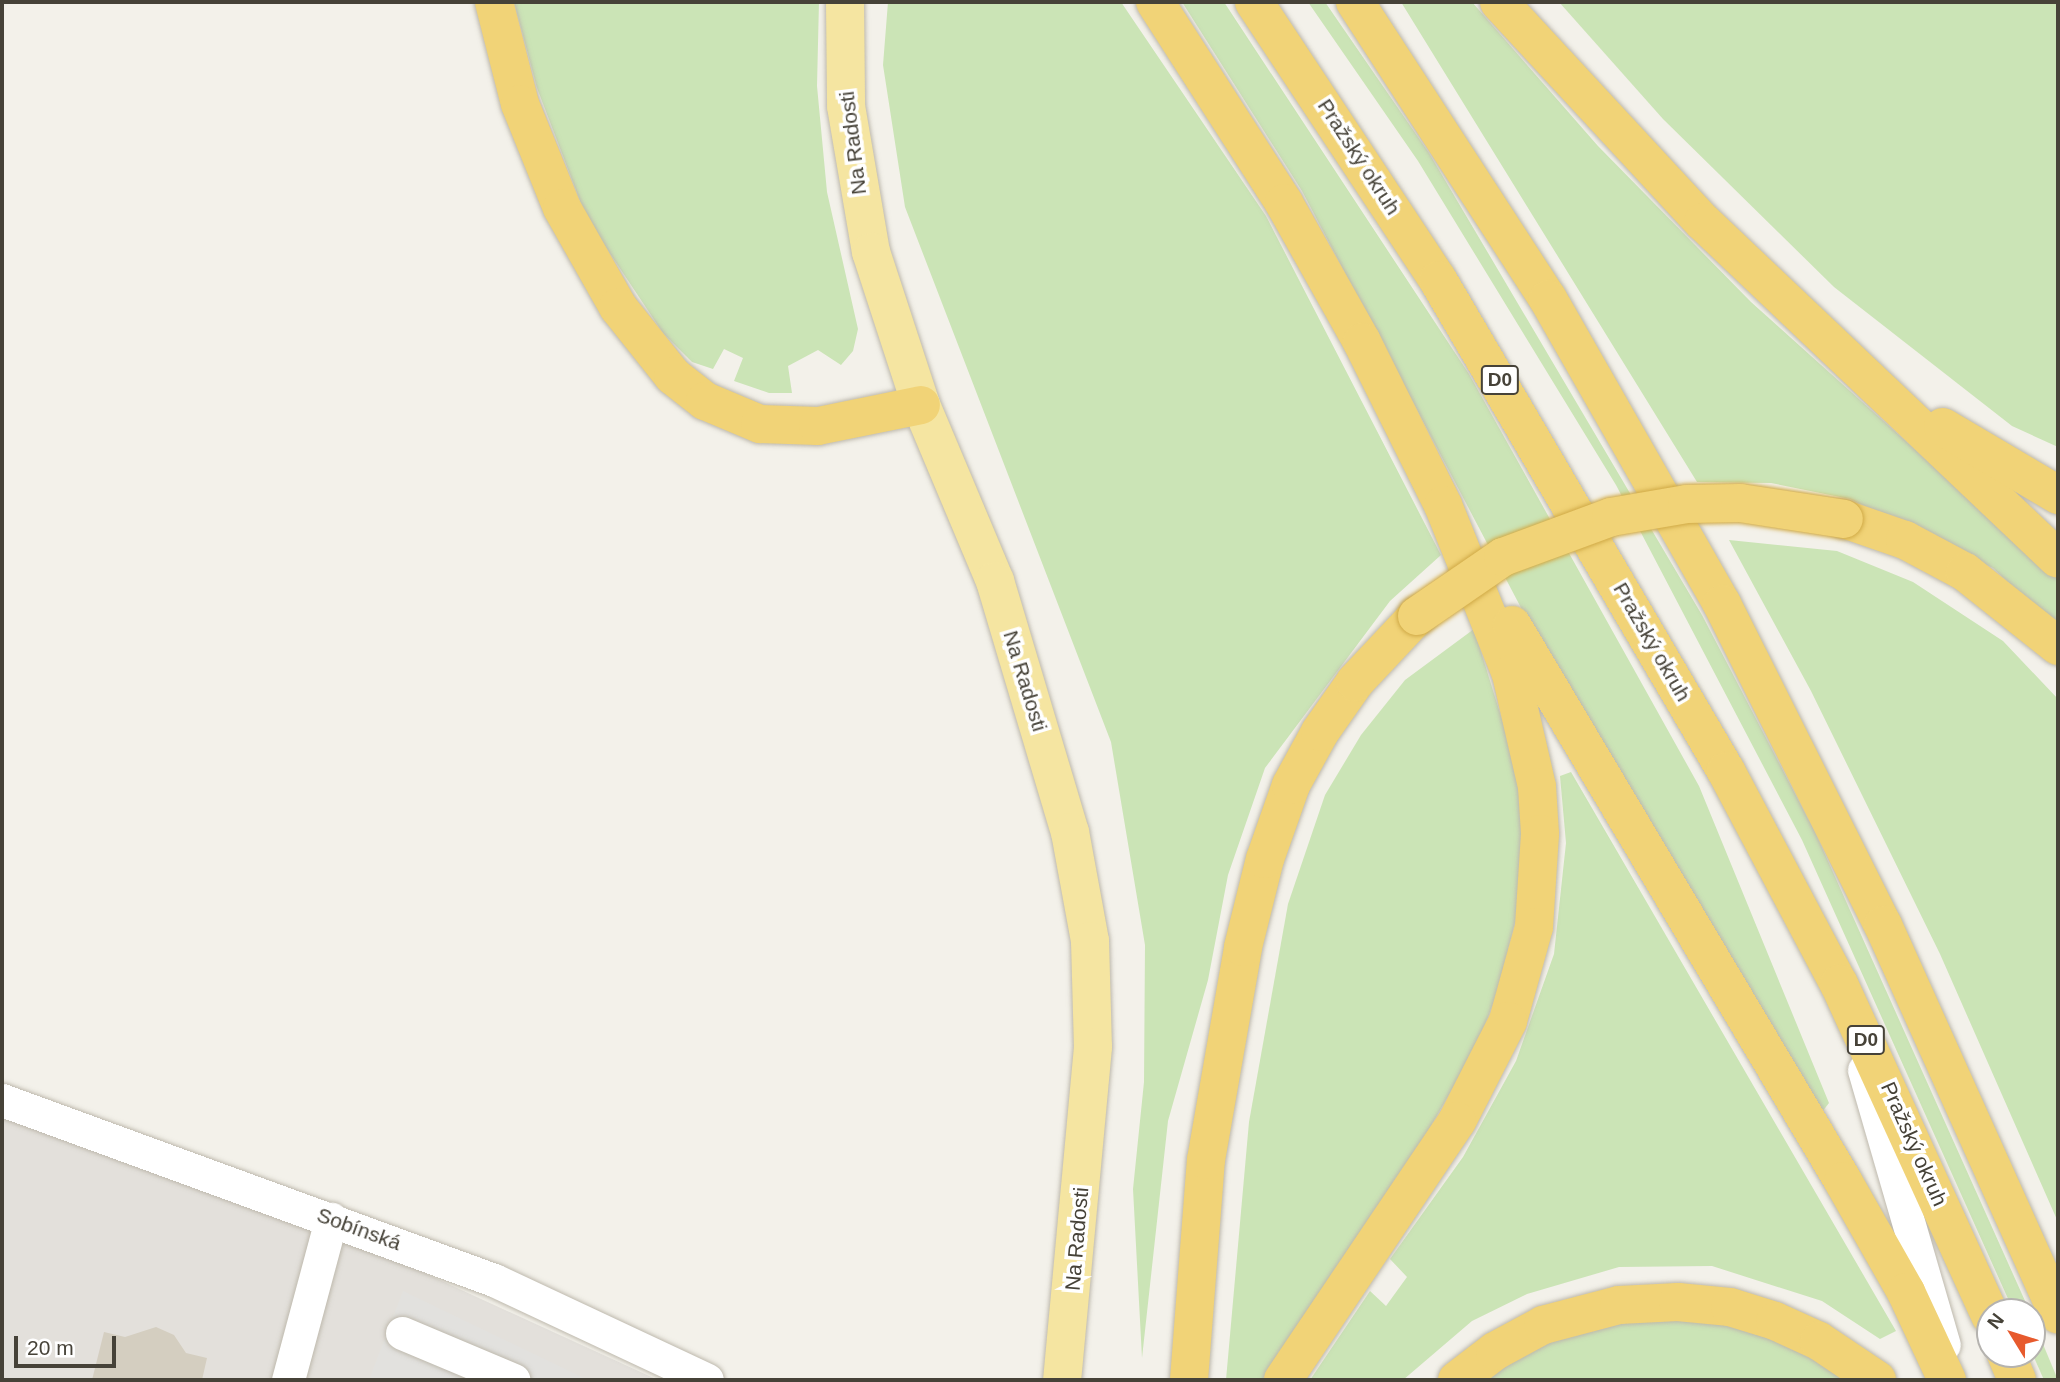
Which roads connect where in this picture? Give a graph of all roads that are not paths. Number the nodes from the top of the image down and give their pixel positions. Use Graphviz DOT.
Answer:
graph roads {
  1 [pos="494,2"];
  2 [pos="845,2"];
  3 [pos="1155,2"];
  4 [pos="1254,2"];
  5 [pos="1354,2"];
  6 [pos="1499,2"];
  7 [pos="1789,302"];
  8 [pos="921,405"];
  9 [pos="2058,495"];
  10 [pos="1443,505"];
  11 [pos="2058,559"];
  12 [pos="2058,646"];
  13 [pos="1839,984"];
  14 [pos="4,1105"];
  15 [pos="331,1219"];
  16 [pos="1982,1298"];
  17 [pos="2058,1315"];
  18 [pos="402,1333"];
  19 [pos="288,1380"];
  20 [pos="514,1380"];
  21 [pos="707,1380"];
  22 [pos="1062,1380"];
  23 [pos="1189,1380"];
  24 [pos="1283,1380"];
  25 [pos="1457,1380"];
  26 [pos="1877,1380"];
  27 [pos="1947,1380"];
  28 [pos="1955,1380"];
  1 -- 8 [label="highway"];
  2 -- 8 [label="main road, Na Radosti"];
  3 -- 10 [label="highway"];
  4 -- 13 [label="highway, Pražský okruh / D0"];
  5 -- 17 [label="highway"];
  6 -- 7 [label="highway"];
  7 -- 9 [label="highway"];
  7 -- 11 [label="highway"];
  8 -- 22 [label="main road, Na Radosti"];
  10 -- 24 [label="highway"];
  10 -- 27 [label="highway"];
  12 -- 23 [label="highway, bridge"];
  13 -- 16 [label="highway, Pražský okruh / D0"];
  13 -- 28 [label="street"];
  14 -- 15 [label="street, Sobínská"];
  15 -- 19 [label="street"];
  15 -- 21 [label="street, Sobínská"];
  18 -- 20 [label="street"];
  25 -- 26 [label="highway"];
}
